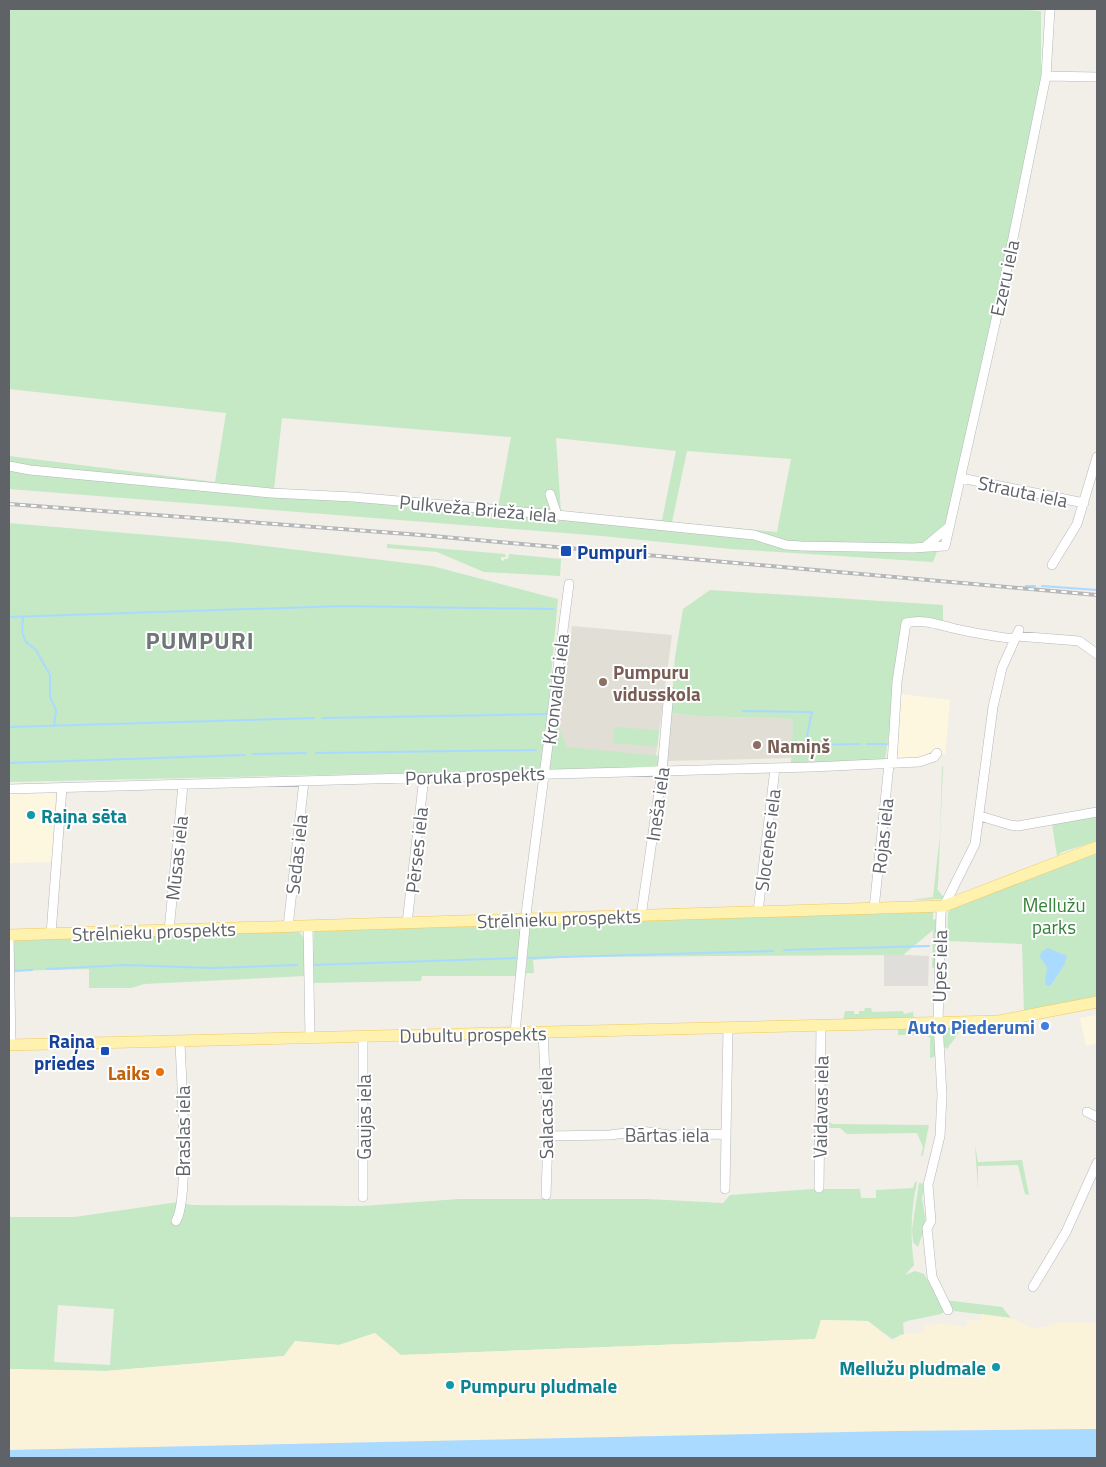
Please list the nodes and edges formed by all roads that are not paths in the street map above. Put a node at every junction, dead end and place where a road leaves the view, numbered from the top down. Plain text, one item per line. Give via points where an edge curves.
1 (1050, 9) edge
2 (1046, 76) junction
3 (1097, 77) edge
4 (1097, 457) edge
5 (9, 466) edge
6 (961, 478) junction
7 (550, 494) dead end
8 (1084, 503) junction
9 (557, 515) junction
10 (950, 526) junction
11 (926, 546) junction
12 (945, 546) joint
13 (1052, 565) dead end
14 (569, 584) dead end
15 (1016, 635) junction
16 (1097, 654) edge
17 (669, 691) dead end
18 (937, 753) dead end
19 (890, 764) junction
20 (775, 768) junction
21 (662, 771) junction
22 (544, 773) junction
23 (424, 776) junction
24 (304, 781) junction
25 (184, 785) junction
26 (62, 788) junction
27 (9, 789) edge
28 (1097, 812) edge
29 (980, 816) junction
30 (1097, 847) edge
31 (944, 906) junction
32 (874, 909) junction
33 (758, 912) junction
34 (641, 916) junction
35 (526, 920) junction
36 (408, 923) junction
37 (308, 926) junction
38 (288, 927) junction
39 (169, 931) junction
40 (51, 934) junction
41 (9, 935) edge
42 (1097, 1002) edge
43 (938, 1023) junction
44 (821, 1025) junction
45 (728, 1028) junction
46 (543, 1032) junction
47 (515, 1033) junction
48 (363, 1036) junction
49 (310, 1038) junction
50 (180, 1041) junction
51 (10, 1045) edge
52 (1087, 1112) dead end
53 (1097, 1117) edge
54 (726, 1134) junction
55 (548, 1136) junction
56 (1097, 1163) edge
57 (819, 1188) dead end
58 (725, 1189) dead end
59 (546, 1195) dead end
60 (363, 1197) dead end
61 (176, 1221) dead end
62 (1033, 1287) dead end
63 (948, 1310) dead end

1 - 2 street, Ezeru iela
2 - 3 street
2 - 6 street, Ezeru iela
4 - 8 street
5 - 9 street, Pulkveža Brieža iela via 271,493
6 - 8 street, Strauta iela
6 - 10 street, Ezeru iela
7 - 9 street
8 - 13 street via 1077,524
9 - 11 street, Pulkveža Brieža iela via 754,535 786,545
10 - 11 street
10 - 12 street, Ezeru iela
11 - 12 street, Pulkveža Brieža iela
14 - 22 street, Kronvalda iela
15 - 16 street via 1079,641
15 - 19 street, Rojas iela via 952,628 917,620 906,623
15 - 29 street, Upes iela via 1002,668 993,707
17 - 21 street, Ineša iela
18 - 19 street, Poruka prospekts via 925,762
19 - 20 street, Poruka prospekts
19 - 32 street, Rojas iela
20 - 21 street, Poruka prospekts
20 - 33 street, Slocenes iela
21 - 22 street, Poruka prospekts
21 - 34 street, Ineša iela
22 - 23 street, Poruka prospekts
22 - 35 street, Kronvalda iela
23 - 24 street, Poruka prospekts
23 - 36 street, Pērses iela
24 - 25 street, Poruka prospekts
24 - 38 street, Sedas iela
25 - 26 street, Poruka prospekts
25 - 39 street, Mūsas iela
26 - 27 street, Poruka prospekts
26 - 40 street
28 - 29 street via 1018,826
29 - 31 street, Upes iela via 973,849
30 - 31 main road, Strēlnieku prospekts
31 - 32 main road, Strēlnieku prospekts
31 - 43 street, Upes iela via 941,912
32 - 33 main road, Strēlnieku prospekts
33 - 34 main road, Strēlnieku prospekts
34 - 35 main road, Strēlnieku prospekts
35 - 36 main road, Strēlnieku prospekts
35 - 47 street, Kronvalda iela
36 - 37 main road, Strēlnieku prospekts
37 - 38 main road, Strēlnieku prospekts
37 - 49 street
38 - 39 main road, Strēlnieku prospekts
39 - 40 main road, Strēlnieku prospekts
40 - 41 main road, Strēlnieku prospekts
41 - 51 street
42 - 43 main road, Dubultu prospekts via 999,1021
43 - 44 main road, Dubultu prospekts
43 - 63 street, Upes iela via 942,1095 940,1136 928,1185 931,1221 927,1228 932,1277
44 - 45 main road, Dubultu prospekts
44 - 57 street, Vaidavas iela
45 - 46 main road, Dubultu prospekts
45 - 54 street
46 - 47 main road, Dubultu prospekts
46 - 55 street, Salacas iela
47 - 48 main road, Dubultu prospekts
48 - 49 main road, Dubultu prospekts
48 - 60 street, Gaujas iela
49 - 50 main road, Dubultu prospekts
50 - 51 main road, Dubultu prospekts
50 - 61 street, Braslas iela via 183,1166 181,1213
52 - 53 street
54 - 55 street, Bārtas iela via 669,1135 641,1130 610,1135
54 - 58 street
55 - 59 street, Salacas iela
56 - 62 street via 1066,1232

